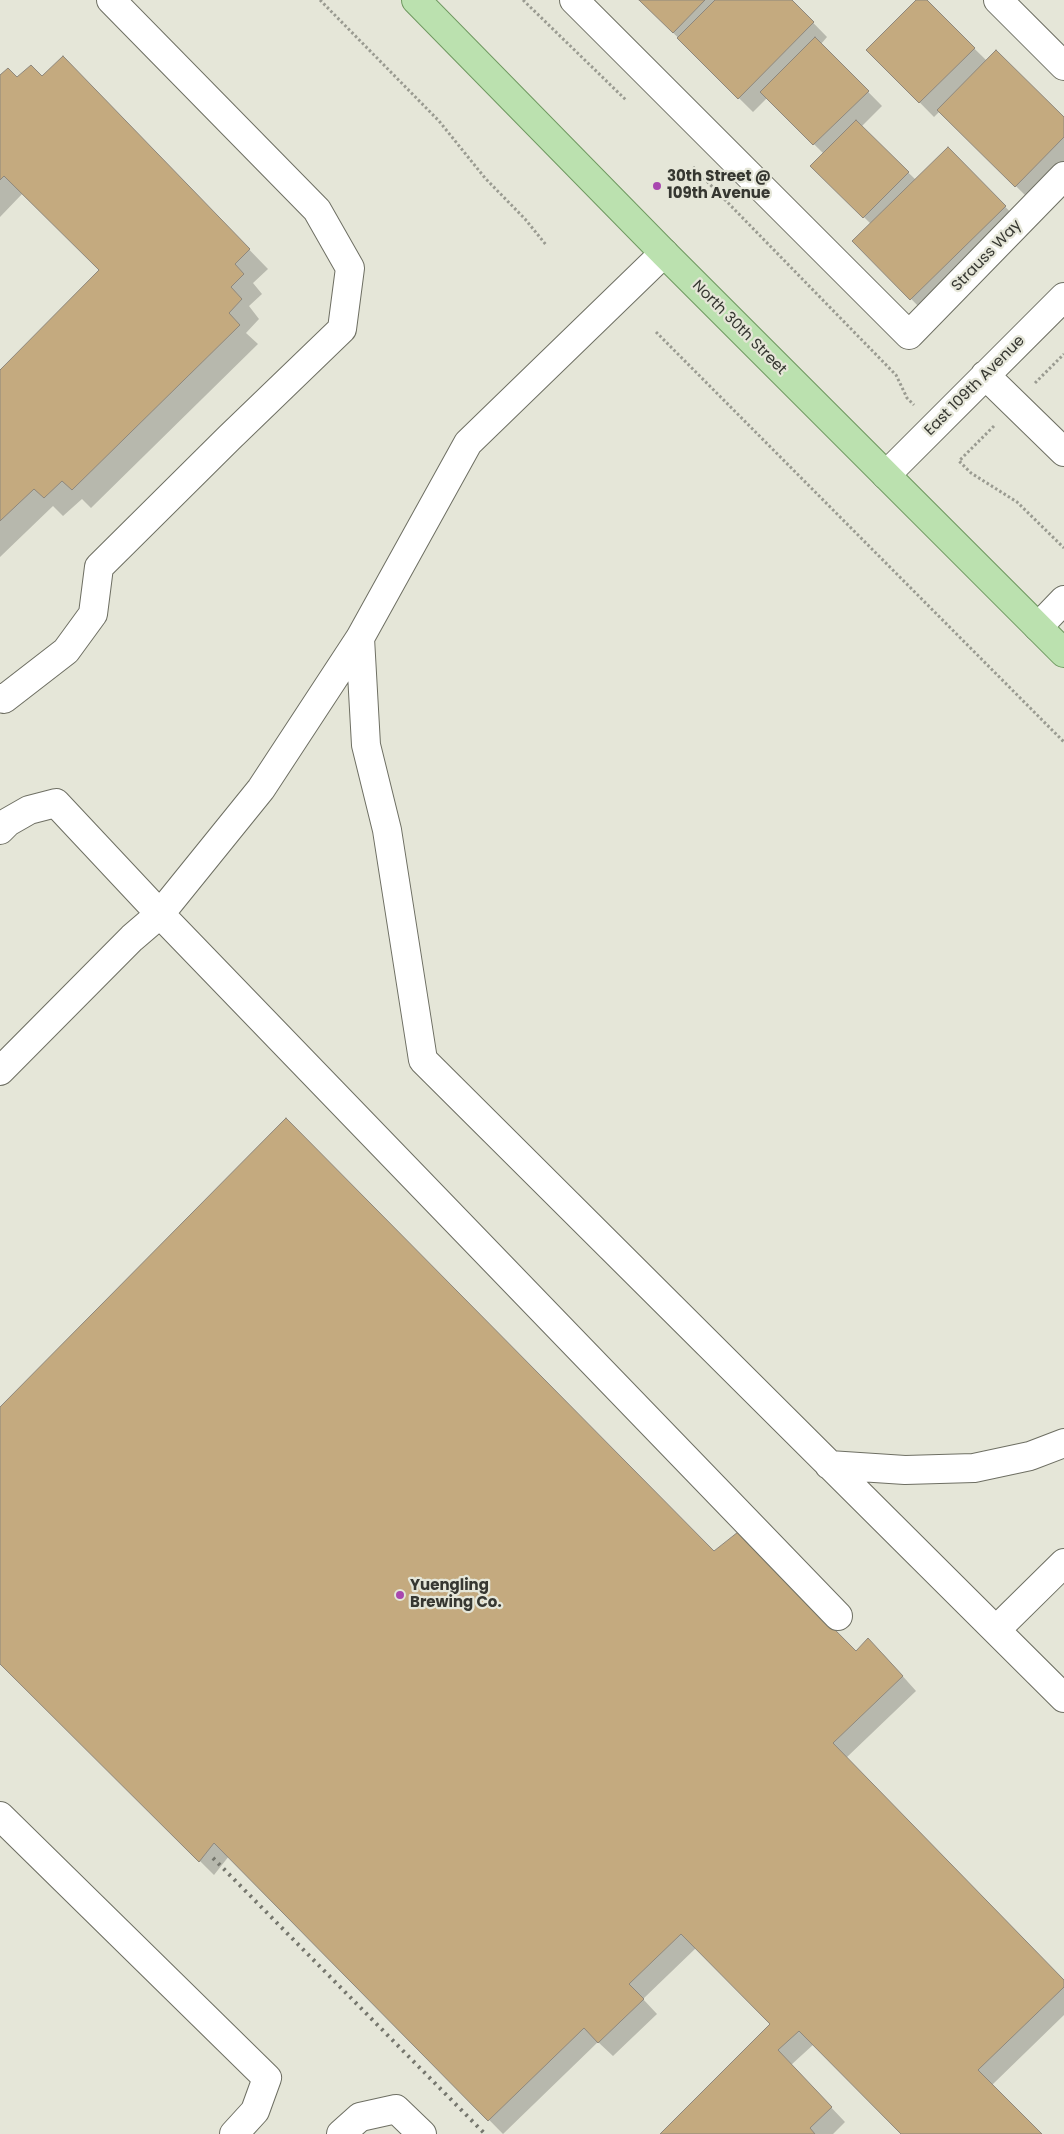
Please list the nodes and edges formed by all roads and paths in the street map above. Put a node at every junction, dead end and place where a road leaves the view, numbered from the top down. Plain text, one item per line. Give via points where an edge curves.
1 (111, 0) edge
2 (320, 0) edge
3 (416, 0) edge
4 (523, 0) edge
5 (574, 0) edge
6 (998, 0) edge
7 (1064, 66) edge
8 (627, 101) dead end
9 (1064, 176) edge
10 (548, 246) dead end
11 (664, 253) junction
12 (1064, 296) edge
13 (656, 332) dead end
14 (1064, 354) edge
15 (986, 375) junction
16 (1015, 404) junction
17 (1064, 452) edge
18 (886, 475) junction
19 (1064, 548) edge
20 (1064, 600) edge
21 (1038, 627) junction
22 (360, 638) junction
23 (1064, 653) edge
24 (0, 698) edge
25 (1064, 742) edge
26 (0, 830) edge
27 (160, 914) junction
28 (0, 1071) edge
29 (1064, 1443) edge
30 (829, 1465) junction
31 (1064, 1563) edge
32 (838, 1616) dead end
33 (996, 1630) junction
34 (1064, 1698) edge
35 (0, 1816) edge
36 (234, 2134) edge
37 (341, 2134) edge
38 (422, 2134) edge

1 - 24 street via 317,210 350,268 342,329 99,567 93,614 66,651 4,699
2 - 10 path via 439,121 485,178
3 - 11 main road, North 30th Street
4 - 8 path
5 - 9 street, Strauss Way via 909,335
6 - 7 street
11 - 18 main road, North 30th Street
11 - 22 street via 468,444
12 - 15 street, East 109th Avenue
13 - 25 path
14 - 16 path
15 - 16 street
15 - 18 street, East 109th Avenue
16 - 17 street
16 - 19 path via 959,461 971,473 1017,502
18 - 21 main road, North 30th Street
20 - 21 street
21 - 23 main road, North 30th Street
22 - 27 street via 261,789
22 - 30 street via 366,745 387,830 423,1060
26 - 27 street via 29,810 56,803
27 - 28 street
27 - 32 street
29 - 30 street via 1030,1456 974,1468 905,1470
30 - 33 street
31 - 33 street
33 - 34 street
35 - 36 street via 267,2078 255,2110
37 - 38 street via 360,2117 396,2109

